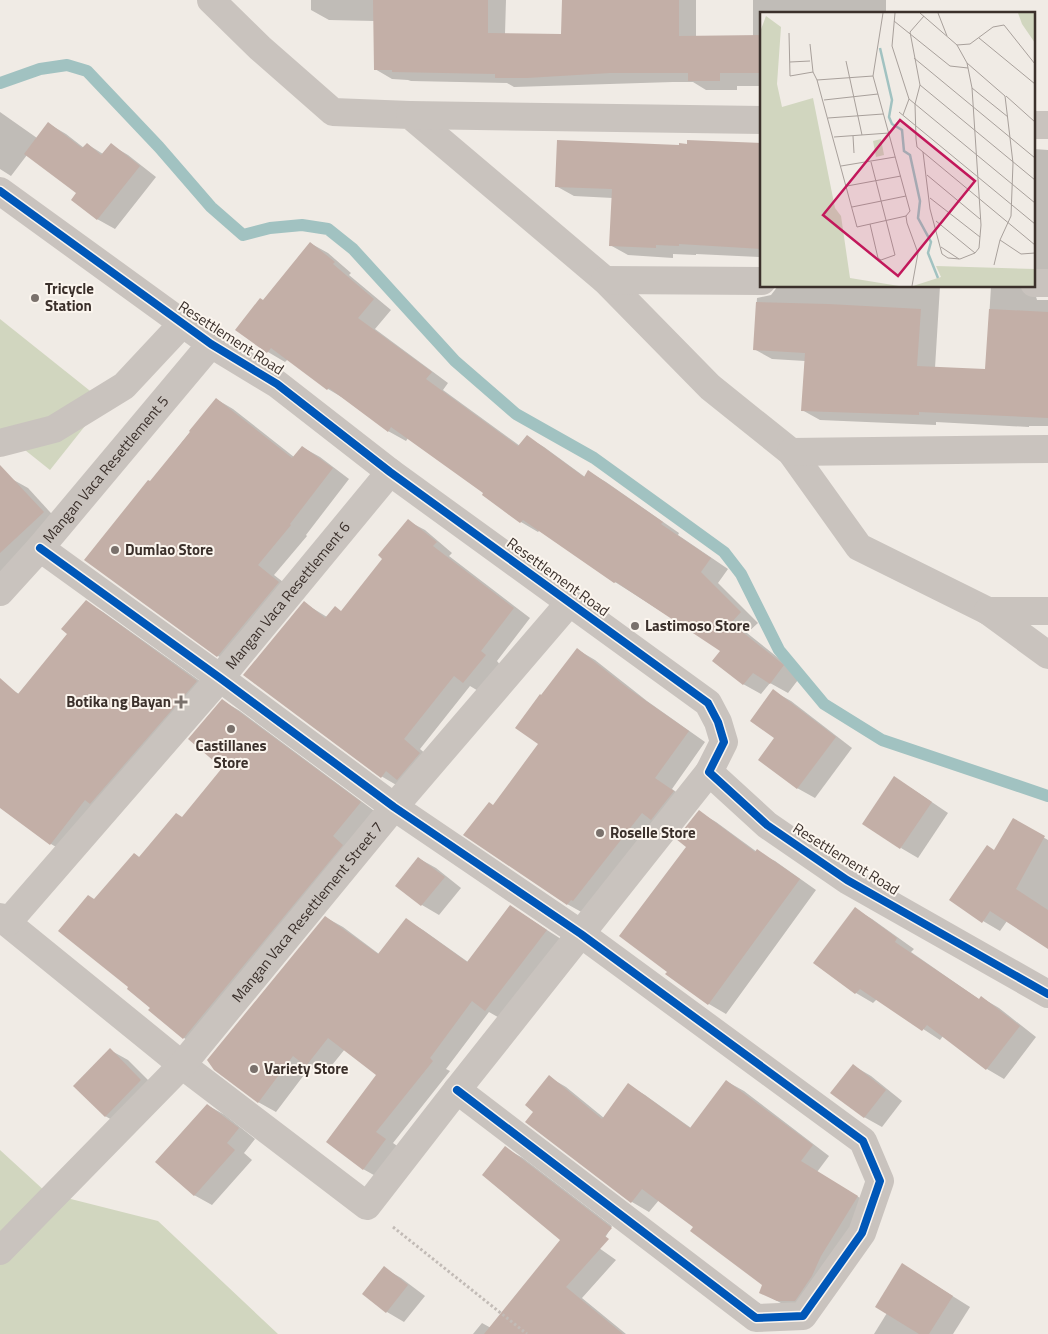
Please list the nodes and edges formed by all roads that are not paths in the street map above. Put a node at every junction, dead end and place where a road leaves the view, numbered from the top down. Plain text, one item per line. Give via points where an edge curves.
1 (212, 0) edge
2 (410, 115) junction
3 (760, 120) edge
4 (0, 191) edge
5 (605, 280) junction
6 (760, 281) edge
7 (182, 324) junction
8 (211, 344) junction
9 (0, 443) edge
10 (1048, 449) edge
11 (791, 452) junction
12 (390, 472) junction
13 (40, 548) junction
14 (0, 592) edge
15 (570, 602) junction
16 (988, 611) junction
17 (1048, 611) edge
18 (1048, 654) edge
19 (220, 678) junction
20 (709, 772) junction
21 (394, 807) junction
22 (4, 919) edge
23 (582, 934) junction
24 (1048, 994) edge
25 (182, 1065) junction
26 (457, 1090) junction
27 (0, 1251) edge

1 - 2 street via 260,48 333,112
2 - 3 street
2 - 5 street
4 - 7 street, Resettlement Road
5 - 6 street
5 - 11 street via 710,387
7 - 8 street, Resettlement Road
7 - 9 street via 124,386 54,429
8 - 12 street, Resettlement Road via 277,384
8 - 13 street, Mangan Vaca Resettlement 5
10 - 11 street
11 - 16 street via 859,547
12 - 15 street, Resettlement Road
12 - 19 street, Mangan Vaca Resettlement 6
13 - 14 street, Mangan Vaca Resettlement 5
13 - 19 street
15 - 20 street, Resettlement Road via 708,703 724,742
15 - 21 street, Mangan Vaca Resettlement Street 7
16 - 17 street
16 - 18 street
19 - 21 street
19 - 22 street, Mangan Vaca Resettlement 6
20 - 23 street
20 - 24 street, Resettlement Road via 767,825 847,880
21 - 23 street
21 - 25 street, Mangan Vaca Resettlement Street 7
22 - 25 street
23 - 26 street
23 - 26 street via 863,1141 880,1181 862,1233 803,1316 756,1318
25 - 26 street via 367,1206
25 - 27 street, Mangan Vaca Resettlement Street 7

